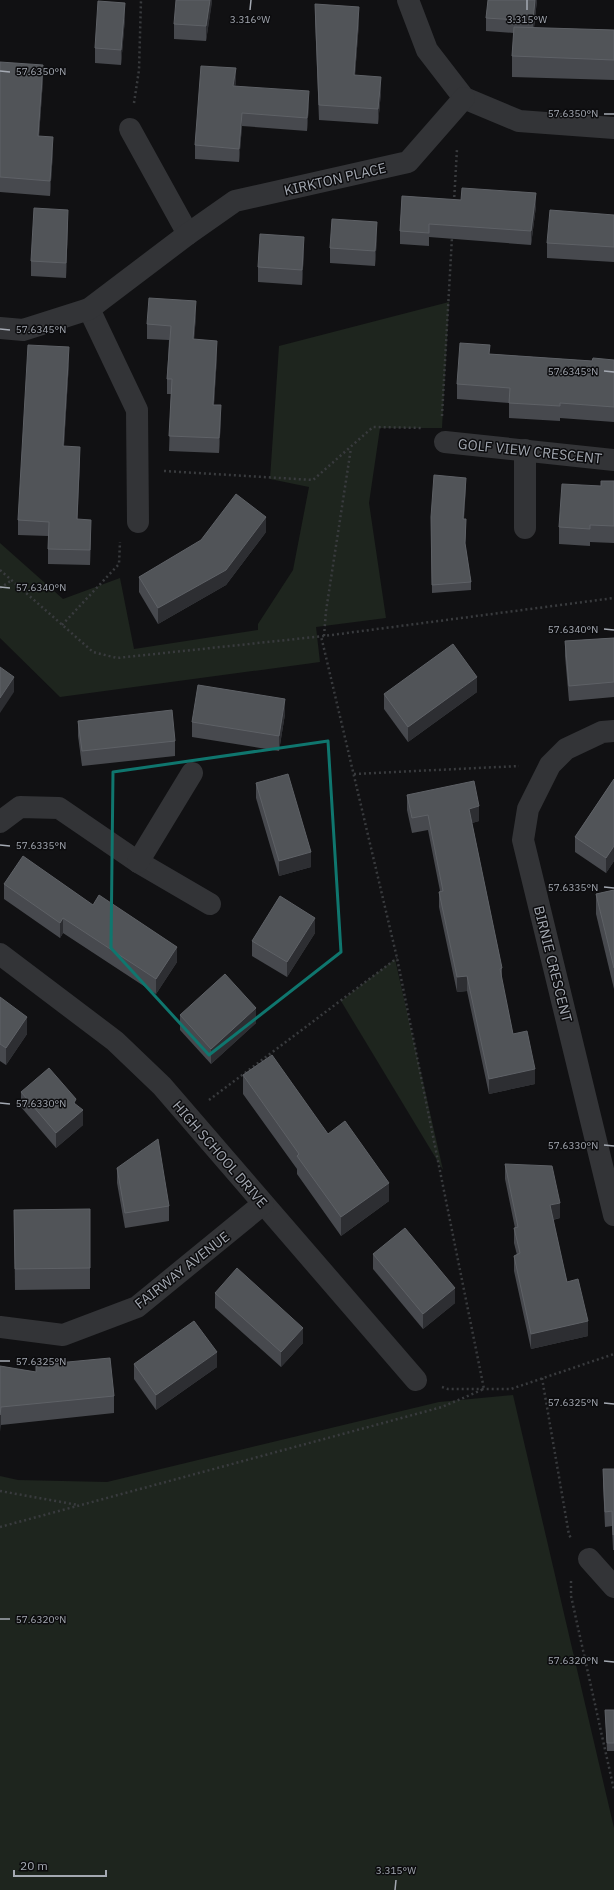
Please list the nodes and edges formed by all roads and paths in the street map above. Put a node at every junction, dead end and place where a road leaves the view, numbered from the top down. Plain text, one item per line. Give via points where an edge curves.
1 (141, 0) edge
2 (408, 0) edge
3 (464, 98) junction
4 (448, 117) junction
5 (614, 128) edge
6 (130, 129) joint
7 (454, 208) edge
8 (452, 231) edge
9 (188, 234) junction
10 (90, 309) junction
11 (0, 328) edge
12 (443, 435) junction
13 (351, 447) junction
14 (525, 450) junction
15 (614, 460) edge
16 (138, 470) junction
17 (138, 514) joint
18 (525, 528) dead end
19 (0, 570) edge
20 (12, 580) junction
21 (0, 588) edge
22 (614, 598) edge
23 (62, 625) junction
24 (322, 636) junction
25 (614, 731) edge
26 (550, 765) junction
27 (192, 773) dead end
28 (354, 774) junction
29 (0, 822) edge
30 (138, 862) junction
31 (210, 904) dead end
32 (0, 954) edge
33 (396, 958) junction
34 (188, 1115) junction
35 (263, 1204) junction
36 (614, 1215) edge
37 (0, 1327) edge
38 (614, 1354) edge
39 (542, 1378) junction
40 (416, 1380) joint
41 (484, 1389) junction
42 (0, 1491) edge
43 (80, 1505) junction
44 (0, 1527) edge
45 (569, 1535) junction
46 (569, 1543) dead end
47 (589, 1559) joint
48 (571, 1580) dead end
49 (614, 1587) edge
50 (614, 1790) edge

1 - 6 path via 139,70
2 - 3 street via 427,50
3 - 4 street, KIRKTON PLACE
3 - 5 street via 519,121
4 - 7 path via 458,137
4 - 9 street, KIRKTON PLACE via 408,162 235,201
6 - 9 street
8 - 12 path
9 - 10 street, KIRKTON PLACE
10 - 11 street, KIRKTON PLACE via 23,330
10 - 16 street via 137,410
12 - 13 path via 372,427
12 - 14 street, GOLF VIEW CRESCENT
13 - 16 path via 313,480
13 - 24 path
14 - 15 street, GOLF VIEW CRESCENT
14 - 18 street
16 - 17 street
17 - 23 path via 121,534 119,564
19 - 20 path
20 - 21 path
20 - 23 path
22 - 24 path
23 - 24 path via 93,652 116,658
24 - 28 path
25 - 26 street, BIRNIE CRESCENT via 602,732 566,749
26 - 28 path
26 - 36 street, BIRNIE CRESCENT via 528,809 523,840
27 - 30 street
28 - 33 path
29 - 30 street via 20,807 59,808
30 - 31 street
32 - 34 street, HIGH SCHOOL DRIVE via 115,1041
33 - 34 path
33 - 41 path
34 - 35 street, HIGH SCHOOL DRIVE
35 - 37 street, FAIRWAY AVENUE via 137,1307 63,1335
35 - 40 street, HIGH SCHOOL DRIVE
38 - 39 path
39 - 41 path via 511,1389
39 - 45 path
40 - 41 path via 448,1389
41 - 43 path via 442,1407
42 - 43 path
43 - 44 path
45 - 46 path
45 - 47 path
47 - 49 street
48 - 50 path via 571,1596

